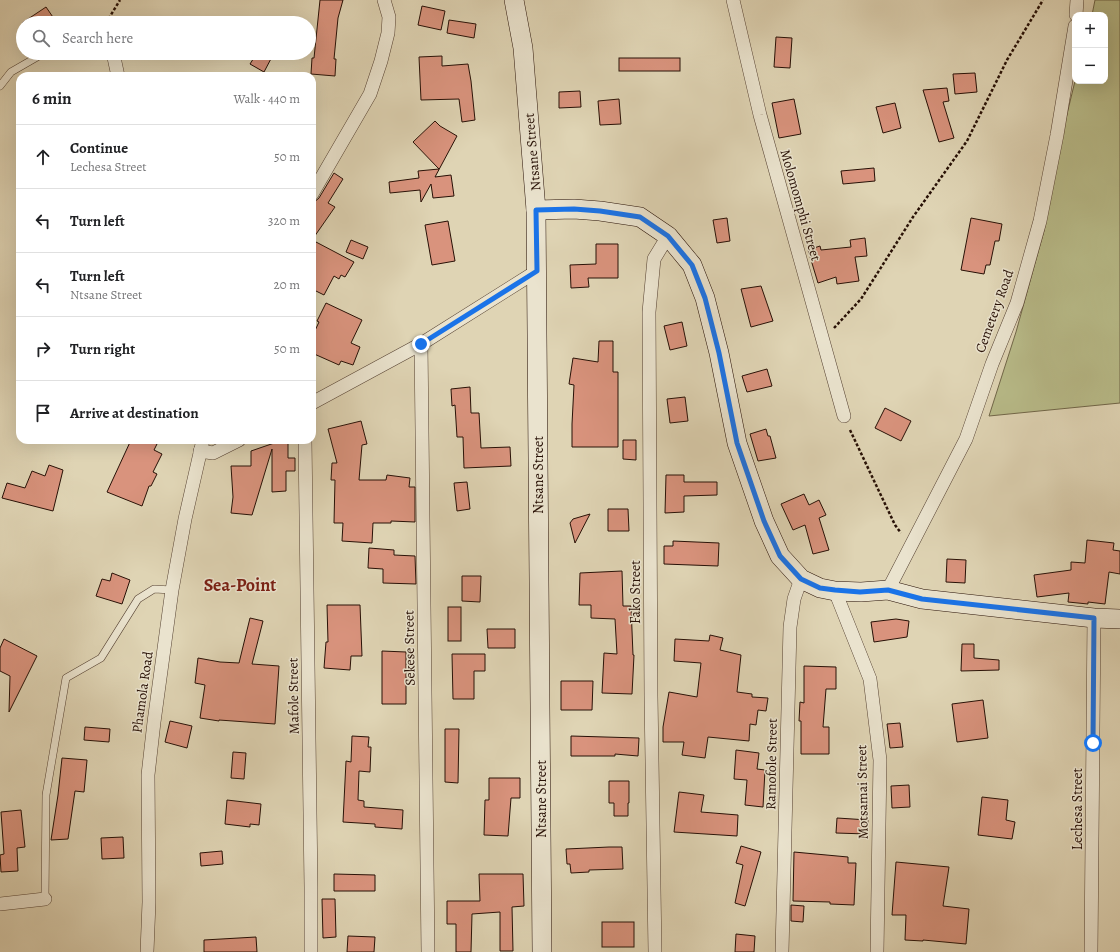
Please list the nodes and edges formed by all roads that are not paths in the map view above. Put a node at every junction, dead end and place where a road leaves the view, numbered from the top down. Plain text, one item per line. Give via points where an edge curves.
1 (384, 0) edge
2 (514, 0) edge
3 (733, 0) edge
4 (1078, 0) edge
5 (1076, 12) edge
6 (1072, 44) edge
7 (32, 60) edge
8 (115, 60) edge
9 (117, 72) edge
10 (0, 86) edge
11 (316, 187) edge
12 (536, 210) junction
13 (668, 236) junction
14 (537, 271) junction
15 (421, 344) junction
16 (316, 401) edge
17 (844, 416) road end
18 (231, 444) edge
19 (305, 444) edge
20 (201, 446) edge
21 (801, 579) junction
22 (172, 590) junction
23 (835, 590) junction
24 (888, 590) junction
25 (1094, 618) junction
26 (1120, 619) edge
27 (45, 899) joint
28 (0, 904) edge
29 (147, 952) edge
30 (311, 952) edge
31 (428, 952) edge
32 (542, 952) edge
33 (655, 952) edge
34 (782, 952) edge
35 (877, 952) edge
36 (1092, 952) edge

1 - 11 street via 389,17 388,33 370,94
2 - 12 street, Ntsane Street via 523,48
3 - 17 street, Molomomphi Street via 760,115
4 - 5 street
6 - 24 street, Cemetery Road via 1040,221 1017,303 966,439
7 - 10 lane via 11,72
8 - 9 street
12 - 13 street via 574,209 640,217
12 - 14 street, Ntsane Street
13 - 21 street via 692,265 705,298 737,443 764,521 780,556
13 - 33 street, Fako Street via 654,259 649,312
14 - 15 street
14 - 32 street, Ntsane Street
15 - 16 street
15 - 31 street, Sekese Street
18 - 20 street via 213,453
19 - 30 street, Mafole Street
20 - 22 street, Phamola Road via 184,519
21 - 23 street via 820,588
21 - 34 street, Ramofole Street via 794,599 790,627
22 - 27 lane via 154,589 138,599 101,658 66,678 46,795
22 - 29 street, Phamola Road via 148,776
23 - 24 street
23 - 35 street, Motsamai Street via 870,679 880,760
24 - 25 street via 922,599
25 - 26 street
25 - 36 street, Lechesa Street
27 - 28 street

